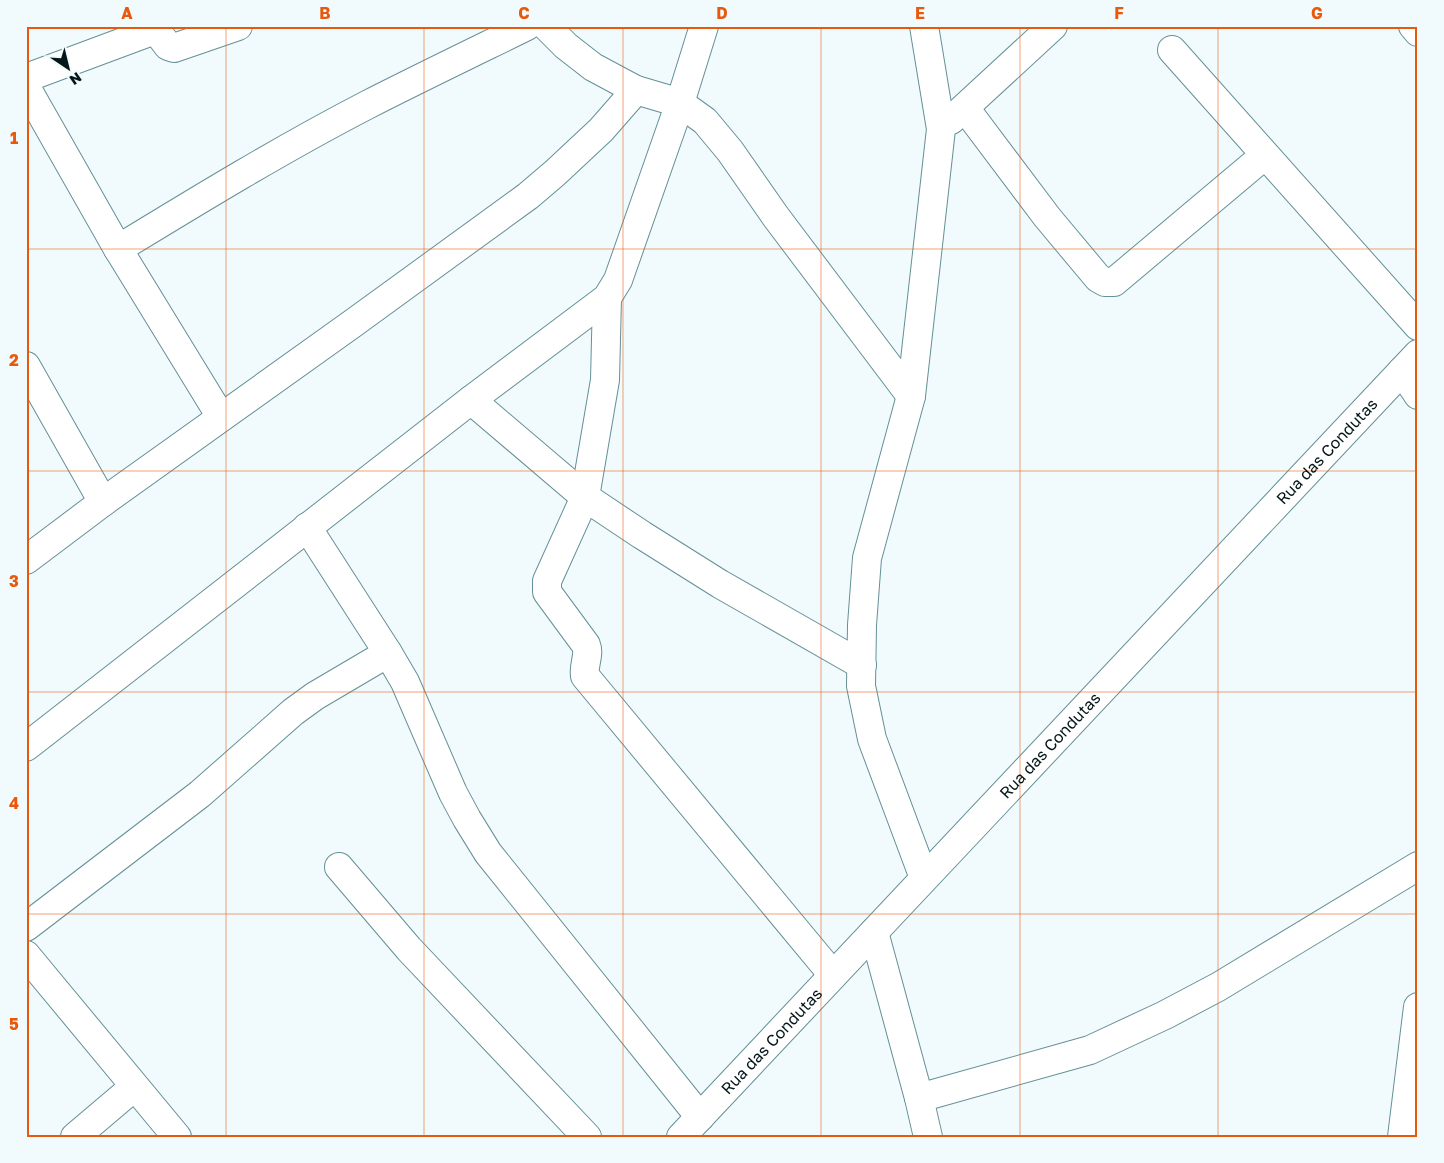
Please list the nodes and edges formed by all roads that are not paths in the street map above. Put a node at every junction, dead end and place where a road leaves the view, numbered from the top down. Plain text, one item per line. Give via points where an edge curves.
1 (238, 26) edge
2 (527, 26) edge
3 (546, 26) edge
4 (704, 26) edge
5 (924, 26) edge
6 (1052, 26) edge
7 (1413, 26) edge
8 (154, 28) edge
9 (1418, 32) edge
10 (1172, 50) dead end
11 (26, 78) edge
12 (26, 87) edge
13 (636, 90) junction
14 (680, 103) junction
15 (965, 108) junction
16 (941, 129) junction
17 (1266, 154) junction
18 (118, 249) junction
19 (607, 298) junction
20 (1418, 326) edge
21 (1410, 363) edge
22 (26, 366) edge
23 (1418, 395) edge
24 (911, 396) junction
25 (471, 400) junction
26 (221, 417) junction
27 (585, 496) junction
28 (103, 502) junction
29 (307, 527) junction
30 (26, 560) edge
31 (388, 653) junction
32 (862, 665) junction
33 (26, 747) edge
34 (1418, 866) edge
35 (339, 867) dead end
36 (924, 878) junction
37 (26, 927) edge
38 (874, 932) junction
39 (26, 955) edge
40 (833, 975) junction
41 (1418, 1007) edge
42 (134, 1086) junction
43 (919, 1098) junction
44 (691, 1127) edge
45 (75, 1137) edge
46 (177, 1137) edge
47 (587, 1137) edge
48 (928, 1137) edge
49 (1402, 1137) edge

1 - 8 street via 174,48 168,46
2 - 18 street via 341,119
3 - 13 street via 593,67
4 - 14 street
5 - 16 street
6 - 15 street
7 - 9 street
8 - 11 street
10 - 17 street
12 - 18 street
13 - 14 street
13 - 26 street via 601,130 528,196
14 - 19 street via 618,280
14 - 24 street via 704,121 730,152
15 - 16 street
15 - 17 street via 1047,218 1098,278 1105,282 1114,282
16 - 24 street
17 - 20 street
18 - 26 street
19 - 25 street
19 - 27 street via 604,380
21 - 23 street
21 - 36 street, Rua das Condutas
22 - 28 street
24 - 32 street via 867,558
25 - 27 street
25 - 29 street
26 - 28 street
27 - 32 street via 720,584
27 - 40 street via 546,586 547,592 586,645 586,676
28 - 30 street
29 - 31 street
29 - 33 street
31 - 37 street via 293,712 200,794
31 - 44 street via 405,682 466,819
32 - 36 street via 861,686 872,739
34 - 43 street via 1218,987 1090,1050
35 - 47 street via 408,948
36 - 38 street, Rua das Condutas
38 - 40 street, Rua das Condutas
38 - 43 street
39 - 42 street
40 - 44 street, Rua das Condutas
41 - 49 street
42 - 45 street
42 - 46 street
43 - 48 street

